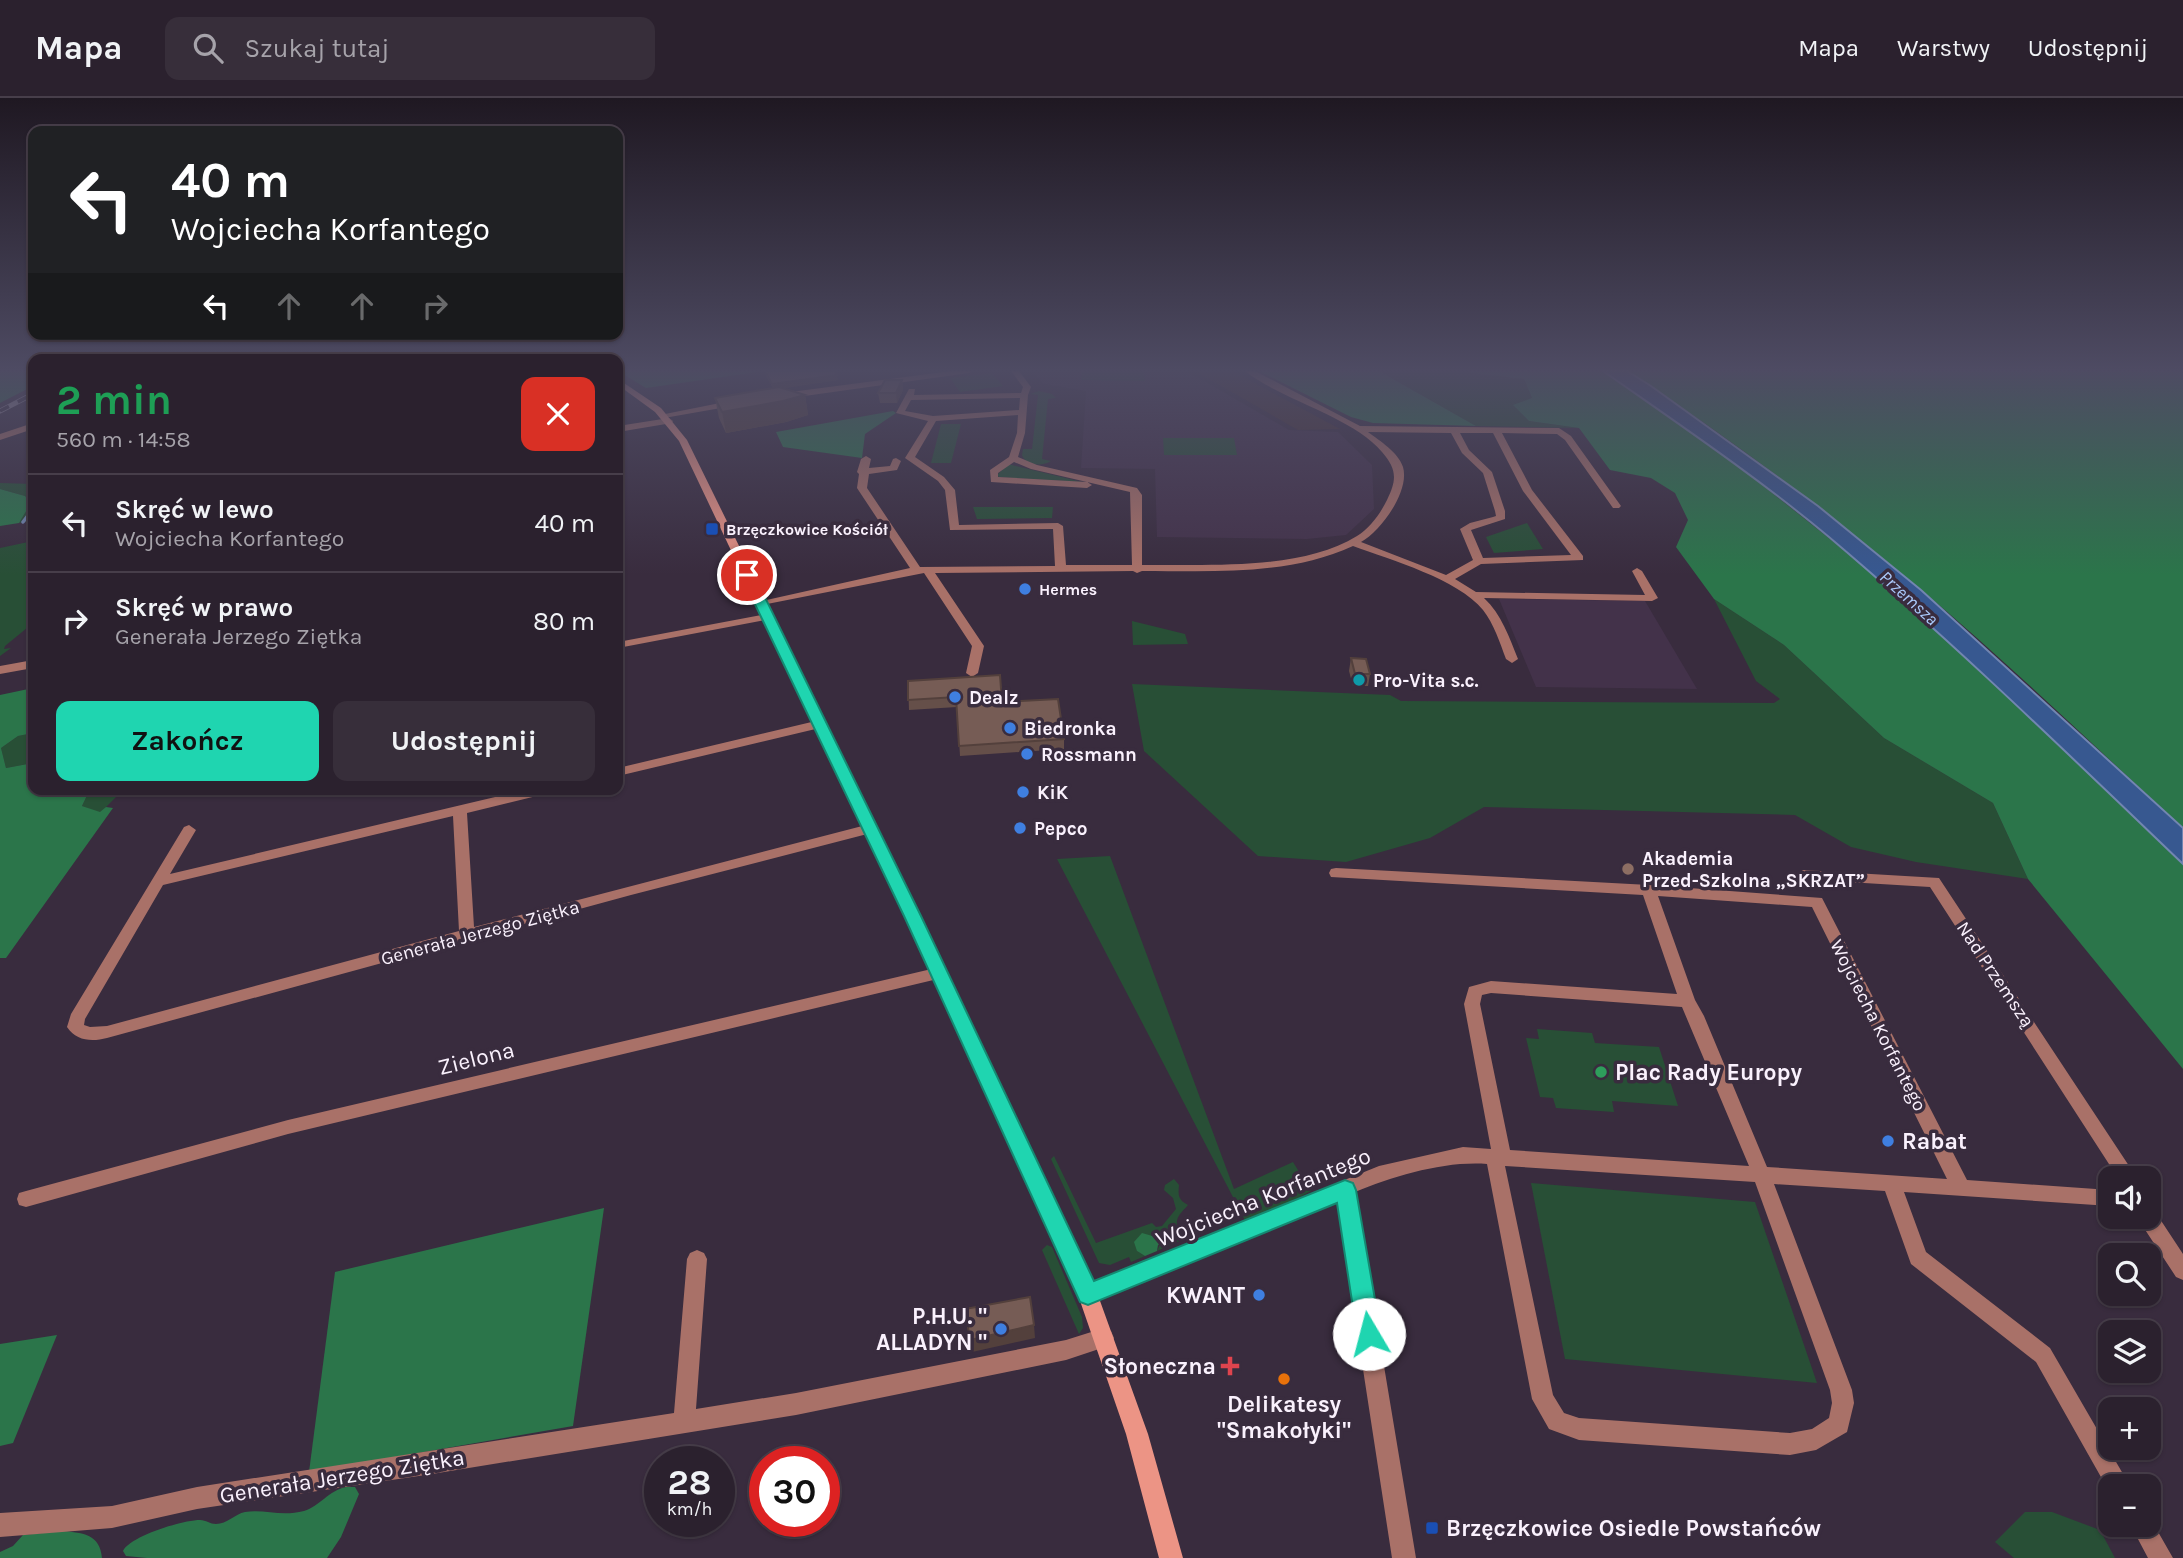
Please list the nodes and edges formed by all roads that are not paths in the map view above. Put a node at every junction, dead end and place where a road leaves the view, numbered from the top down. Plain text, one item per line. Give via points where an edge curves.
1 (682, 439) edge
2 (921, 439) edge
3 (1019, 439) edge
4 (1372, 439) edge
5 (1459, 439) edge
6 (1500, 439) edge
7 (1570, 439) edge
8 (1013, 458) junction
9 (866, 459) dead end
10 (896, 461) dead end
11 (862, 472) junction
12 (1097, 481) junction
13 (1616, 506) dead end
14 (1354, 543) junction
15 (1479, 561) junction
16 (1061, 569) junction
17 (922, 570) junction
18 (1138, 570) junction
19 (1637, 571) dead end
20 (1445, 580) junction
21 (1474, 595) junction
22 (764, 610) junction
23 (623, 644) edge
24 (1512, 659) dead end
25 (28, 665) edge
26 (0, 670) edge
27 (972, 673) dead end
28 (820, 724) junction
29 (623, 771) edge
30 (509, 795) edge
31 (460, 810) junction
32 (870, 829) junction
33 (189, 830) dead end
34 (1336, 873) dead end
35 (1803, 875) joint
36 (168, 879) junction
37 (1649, 890) junction
38 (1817, 902) junction
39 (467, 936) junction
40 (940, 973) junction
41 (1687, 1001) junction
42 (1498, 1156) junction
43 (2120, 1166) edge
44 (1761, 1174) junction
45 (1891, 1183) junction
46 (1960, 1186) junction
47 (1345, 1190) junction
48 (2098, 1197) edge
49 (26, 1199) dead end
50 (2156, 1229) edge
51 (697, 1259) dead end
52 (2183, 1271) edge
53 (1088, 1294) junction
54 (1104, 1338) junction
55 (684, 1422) junction
56 (2112, 1474) edge
57 (0, 1525) edge
58 (2149, 1537) edge
59 (1171, 1558) edge
60 (1404, 1558) edge
61 (2161, 1558) edge

1 - 22 main road
2 - 16 street via 910,458 950,490 954,528 1058,526
3 - 8 street
4 - 14 street via 1398,466 1400,483 1378,523
5 - 15 street via 1492,480 1501,517 1465,528
6 - 15 street via 1528,491 1579,558
7 - 13 street
8 - 12 street
8 - 12 street via 993,472 994,480 1086,485
9 - 11 street
10 - 11 street via 894,468
11 - 17 street via 862,488
12 - 18 street via 1134,490 1137,495
14 - 18 street via 1282,564
14 - 20 street
15 - 20 street
16 - 17 street
16 - 18 street
17 - 22 street
17 - 27 street via 978,646
19 - 21 street via 1652,598
20 - 21 street
21 - 24 street via 1494,618
22 - 23 street
22 - 28 main road
25 - 26 street
28 - 29 street
28 - 32 main road
30 - 31 street
31 - 36 street
31 - 39 street
32 - 39 street, Generała Jerzego Ziętka
32 - 40 main road
33 - 36 street
34 - 37 street
35 - 38 street, Wojciecha Korfantego
35 - 43 street, Nad Przemszą via 1934,882
36 - 39 street, Generała Jerzego Ziętka via 76,1021 76,1029 89,1035
37 - 38 street
37 - 41 street
38 - 46 street, Wojciecha Korfantego
40 - 49 street, Zielona via 288,1127
40 - 53 main road
41 - 42 street via 1491,987 1475,991 1472,1004
41 - 44 street
42 - 44 street, Wojciecha Korfantego
42 - 44 street via 1543,1399 1557,1422 1579,1429 1790,1444 1816,1439 1839,1424 1843,1403
42 - 47 street, Wojciecha Korfantego via 1454,1157 1378,1174
44 - 45 street, Wojciecha Korfantego
45 - 46 street, Wojciecha Korfantego
45 - 56 street via 1918,1258 2043,1355
46 - 48 street, Wojciecha Korfantego
47 - 53 street, Wojciecha Korfantego
47 - 60 street
50 - 52 street
51 - 55 street
53 - 54 main road
54 - 55 street, Generała Jerzego Ziętka via 1066,1350 796,1404
54 - 59 main road via 1137,1434
55 - 57 street, Generała Jerzego Ziętka via 197,1498 112,1517
58 - 61 street

